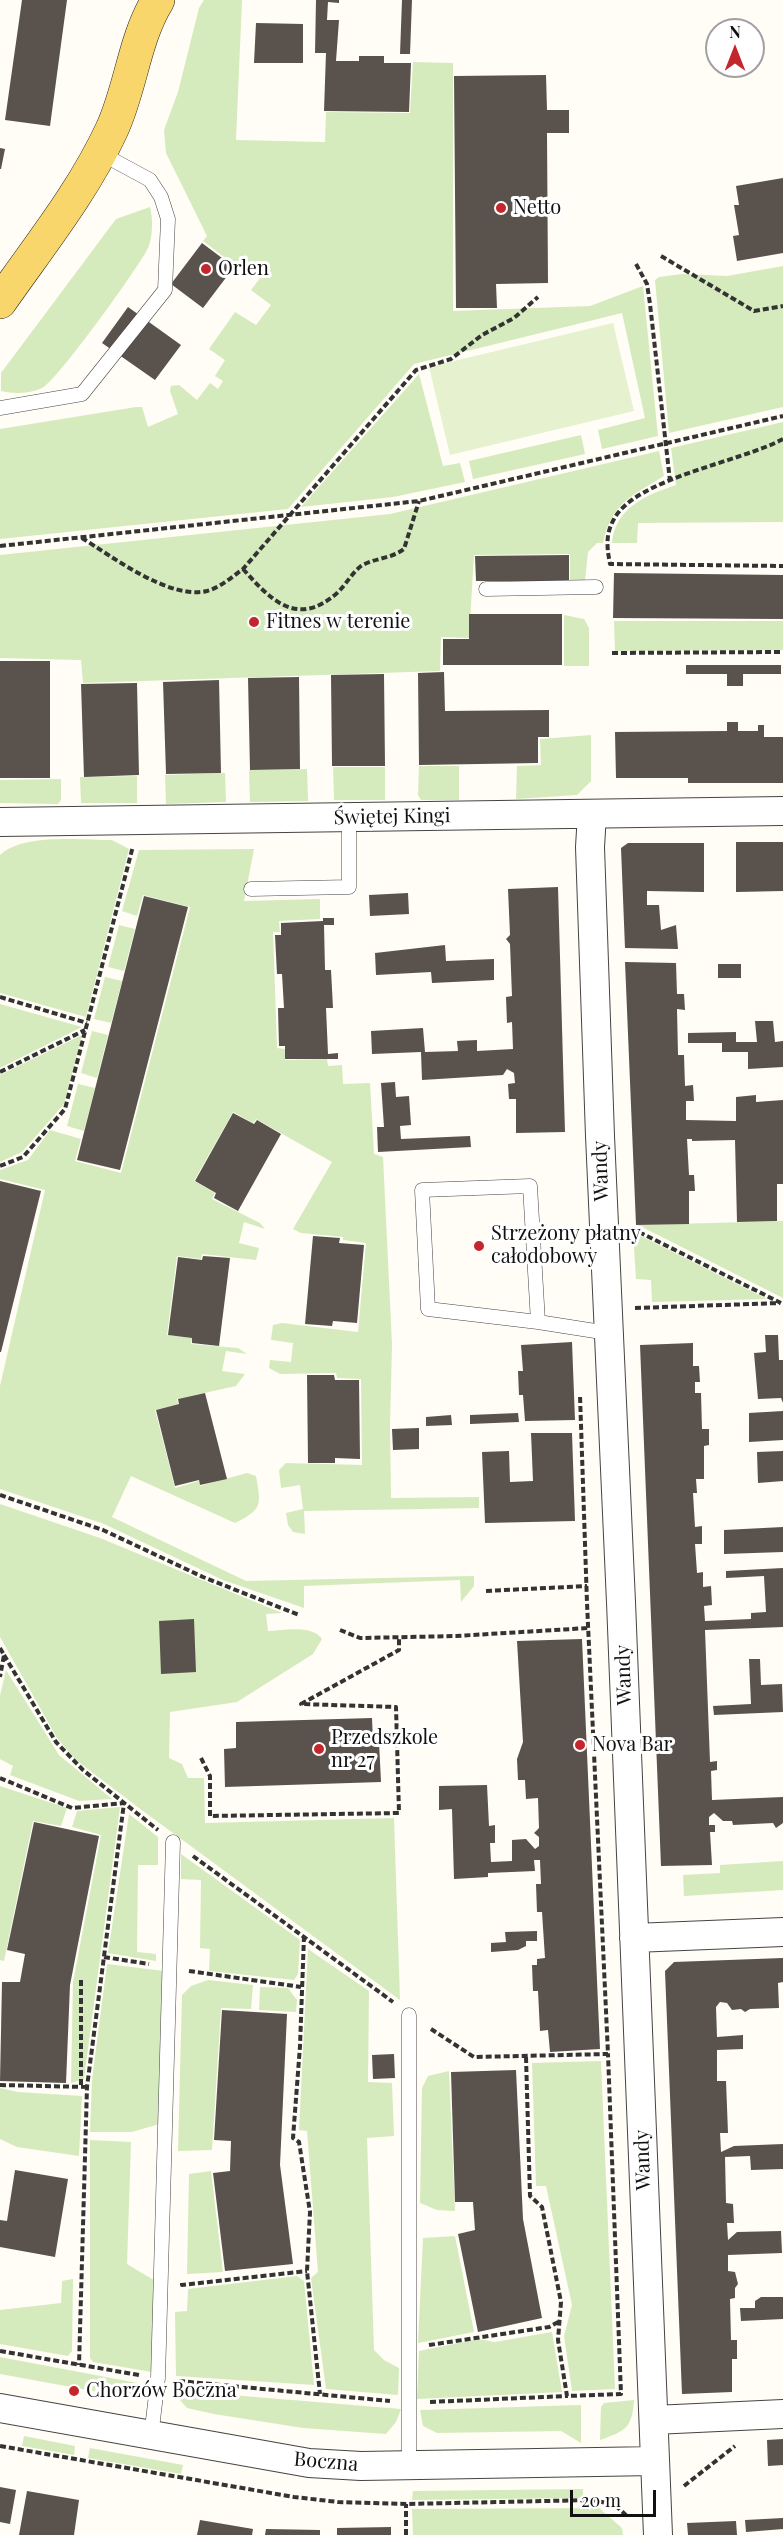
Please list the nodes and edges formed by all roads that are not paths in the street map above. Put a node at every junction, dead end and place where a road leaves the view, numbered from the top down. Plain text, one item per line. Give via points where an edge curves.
1 (148, 6) edge
2 (99, 153) junction
3 (0, 302) edge
4 (0, 408) edge
5 (596, 587) dead end
6 (486, 589) dead end
7 (783, 811) edge
8 (592, 814) junction
9 (349, 818) junction
10 (0, 822) edge
11 (251, 889) dead end
12 (538, 1322) junction
13 (608, 1333) junction
14 (173, 1842) road end
15 (783, 1932) edge
16 (634, 1938) junction
17 (410, 2015) road end
18 (0, 2409) edge
19 (783, 2414) edge
20 (654, 2420) junction
21 (151, 2437) junction
22 (655, 2461) junction
23 (409, 2466) junction
24 (658, 2535) edge

1 - 2 main road via 125,96
2 - 3 main road via 53,229
2 - 4 lane via 150,180 161,197 168,219 165,290 82,394
5 - 6 lane
7 - 8 street, Świętej Kingi
8 - 9 street, Świętej Kingi
8 - 13 street, Wandy via 590,848
9 - 10 street, Świętej Kingi
9 - 11 lane via 348,887
12 - 12 lane via 530,1186 422,1190 428,1309
12 - 13 lane
13 - 16 street, Wandy
14 - 21 lane via 158,2378
15 - 16 street
16 - 20 street, Wandy
17 - 23 lane
18 - 21 street, Boczna
19 - 20 street
20 - 22 street, Wandy
21 - 23 street, Boczna via 309,2463
22 - 23 street, Boczna
22 - 24 street, Wandy

